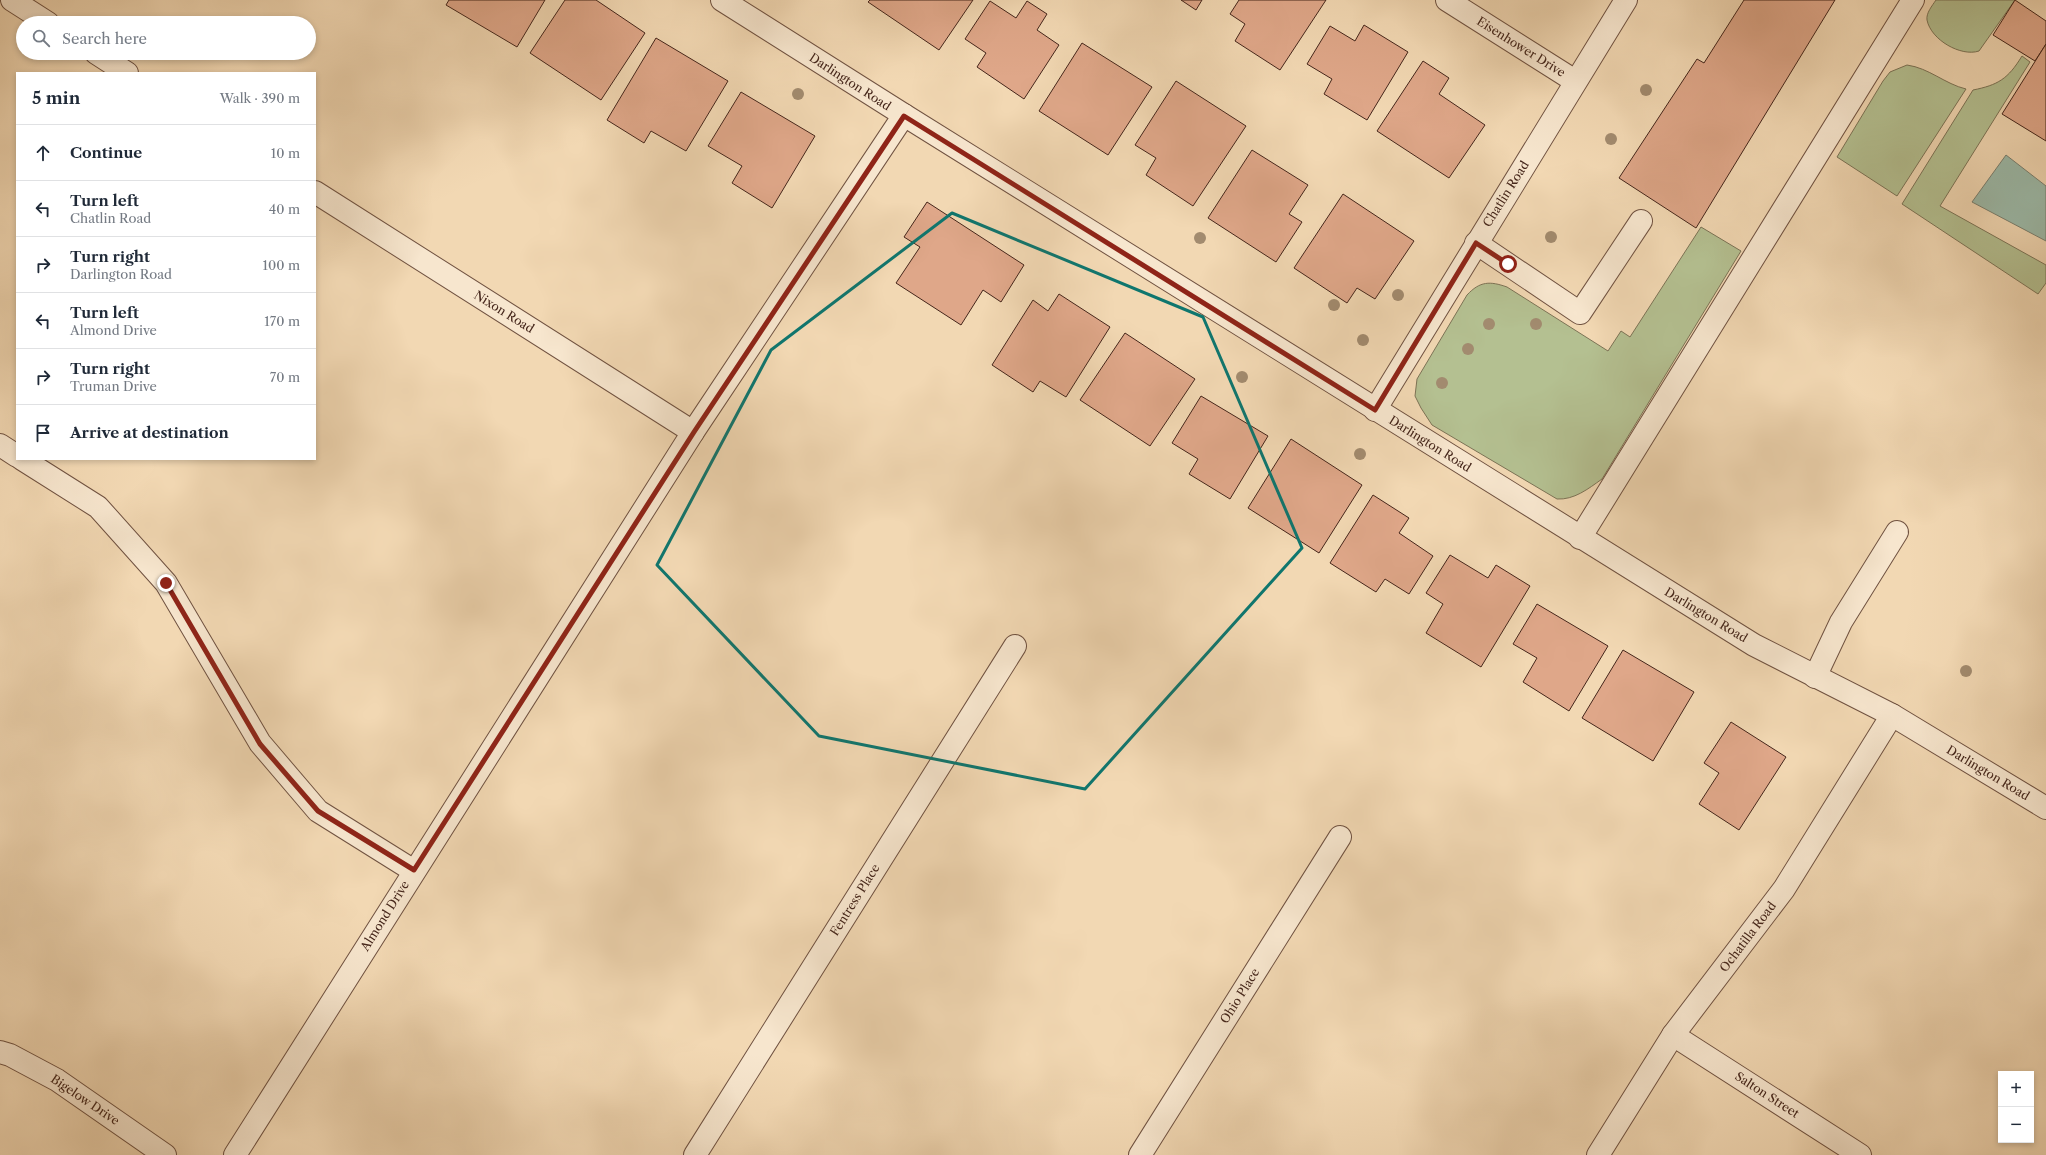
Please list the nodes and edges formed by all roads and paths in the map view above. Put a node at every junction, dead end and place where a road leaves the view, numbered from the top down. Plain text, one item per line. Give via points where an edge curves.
1 (12, 0) edge
2 (722, 0) edge
3 (1447, 0) edge
4 (1626, 0) edge
5 (1913, 0) edge
6 (37, 16) edge
7 (107, 60) edge
8 (125, 72) edge
9 (1575, 81) junction
10 (904, 116) junction
11 (316, 193) edge
12 (1641, 221) dead end
13 (1476, 243) junction
14 (1375, 410) junction
15 (694, 432) junction
16 (0, 445) edge
17 (16, 455) edge
18 (24, 460) edge
19 (1897, 532) dead end
20 (1580, 538) junction
21 (1015, 646) dead end
22 (1815, 677) junction
23 (1892, 715) junction
24 (2046, 808) edge
25 (1340, 837) dead end
26 (414, 870) junction
27 (1673, 1035) junction
28 (0, 1052) edge
29 (165, 1155) edge
30 (235, 1155) edge
31 (695, 1155) edge
32 (1140, 1155) edge
33 (1598, 1155) edge
34 (1860, 1155) edge

1 - 6 street
2 - 10 street, Darlington Road
3 - 9 street, Eisenhower Drive
4 - 9 street, Chatlin Road
5 - 20 street
7 - 8 street
9 - 13 street, Chatlin Road
10 - 14 street, Darlington Road
10 - 15 street, Almond Drive
11 - 15 street, Nixon Road
12 - 13 street via 1580,313
13 - 14 street, Chatlin Road
14 - 20 street, Darlington Road
15 - 26 street, Almond Drive
16 - 17 street
18 - 26 street via 98,507 166,583 260,744 318,811
19 - 22 street via 1841,622
20 - 22 street, Darlington Road via 1754,645
21 - 31 street, Fentress Place
22 - 23 street, Darlington Road
23 - 24 street, Darlington Road
23 - 27 street, Ochatilla Road via 1784,889
25 - 32 street, Ohio Place
26 - 30 street, Almond Drive
27 - 33 street, Ochatilla Road
27 - 34 street, Salton Street
28 - 29 street, Bigelow Drive via 57,1080

